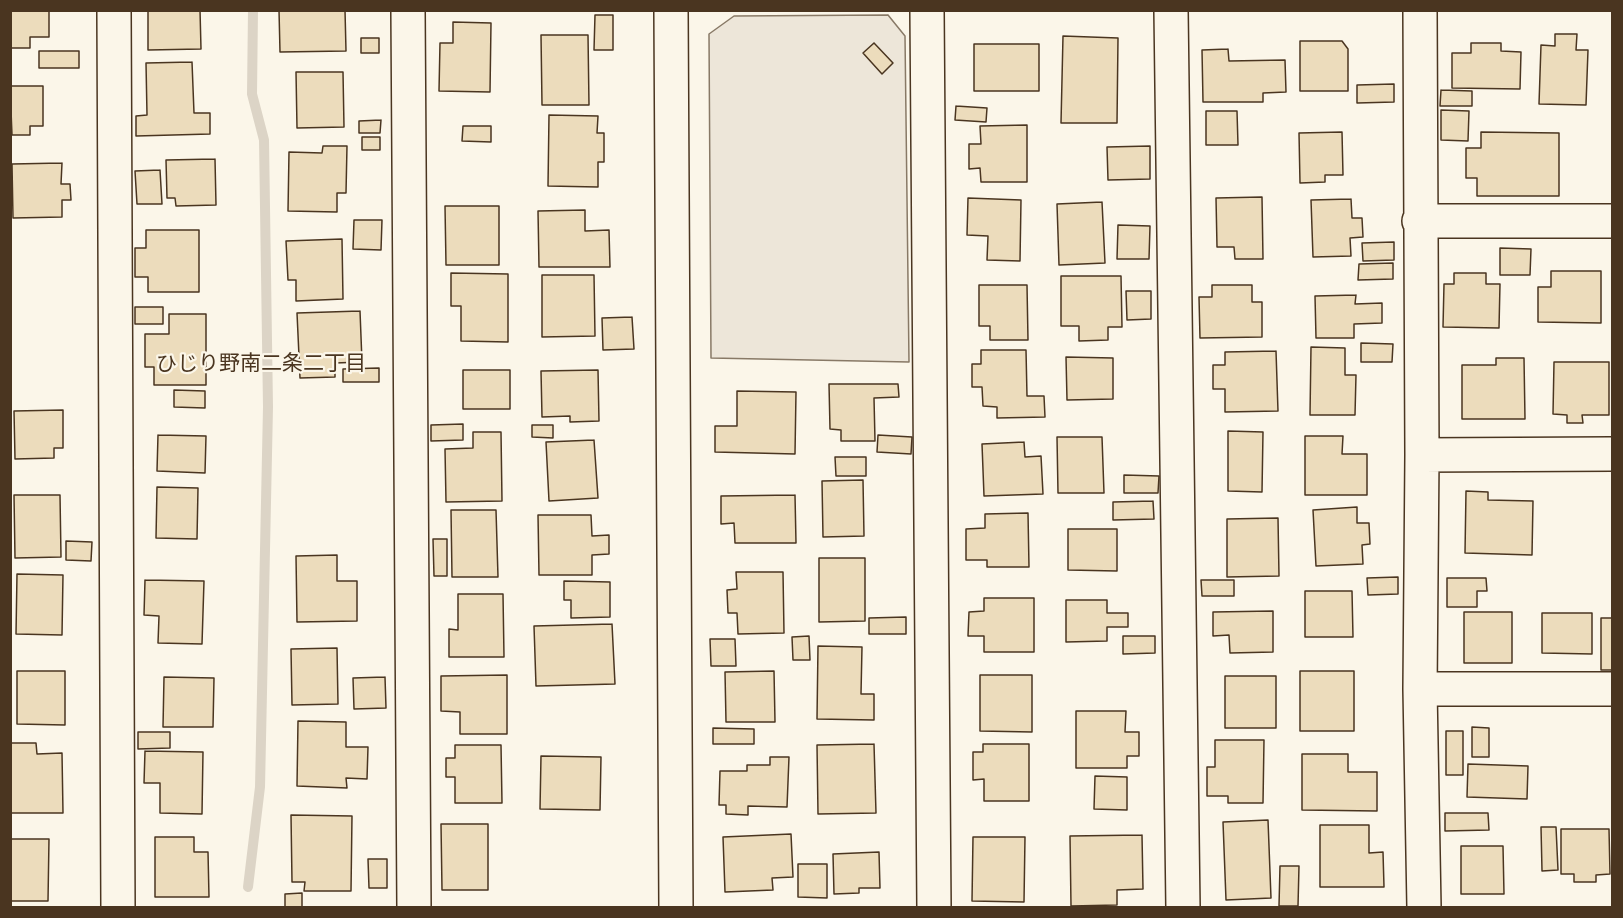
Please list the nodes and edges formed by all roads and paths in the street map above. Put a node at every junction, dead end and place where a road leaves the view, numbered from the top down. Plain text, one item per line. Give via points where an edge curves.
1 (114, 10) edge
2 (408, 10) edge
3 (671, 10) edge
4 (927, 10) edge
5 (1171, 10) edge
6 (1420, 10) edge
7 (1419, 221) junction
8 (1612, 221) edge
9 (1612, 454) edge
10 (1422, 455) junction
11 (1420, 689) junction
12 (1612, 689) edge
13 (118, 908) edge
14 (414, 908) edge
15 (676, 908) edge
16 (934, 908) edge
17 (1183, 908) edge
18 (1424, 908) edge

1 - 13 street
2 - 14 street
3 - 15 street
4 - 16 street
5 - 17 street
6 - 7 street
7 - 8 street
7 - 10 street
9 - 10 street
10 - 11 street
11 - 12 street
11 - 18 street

